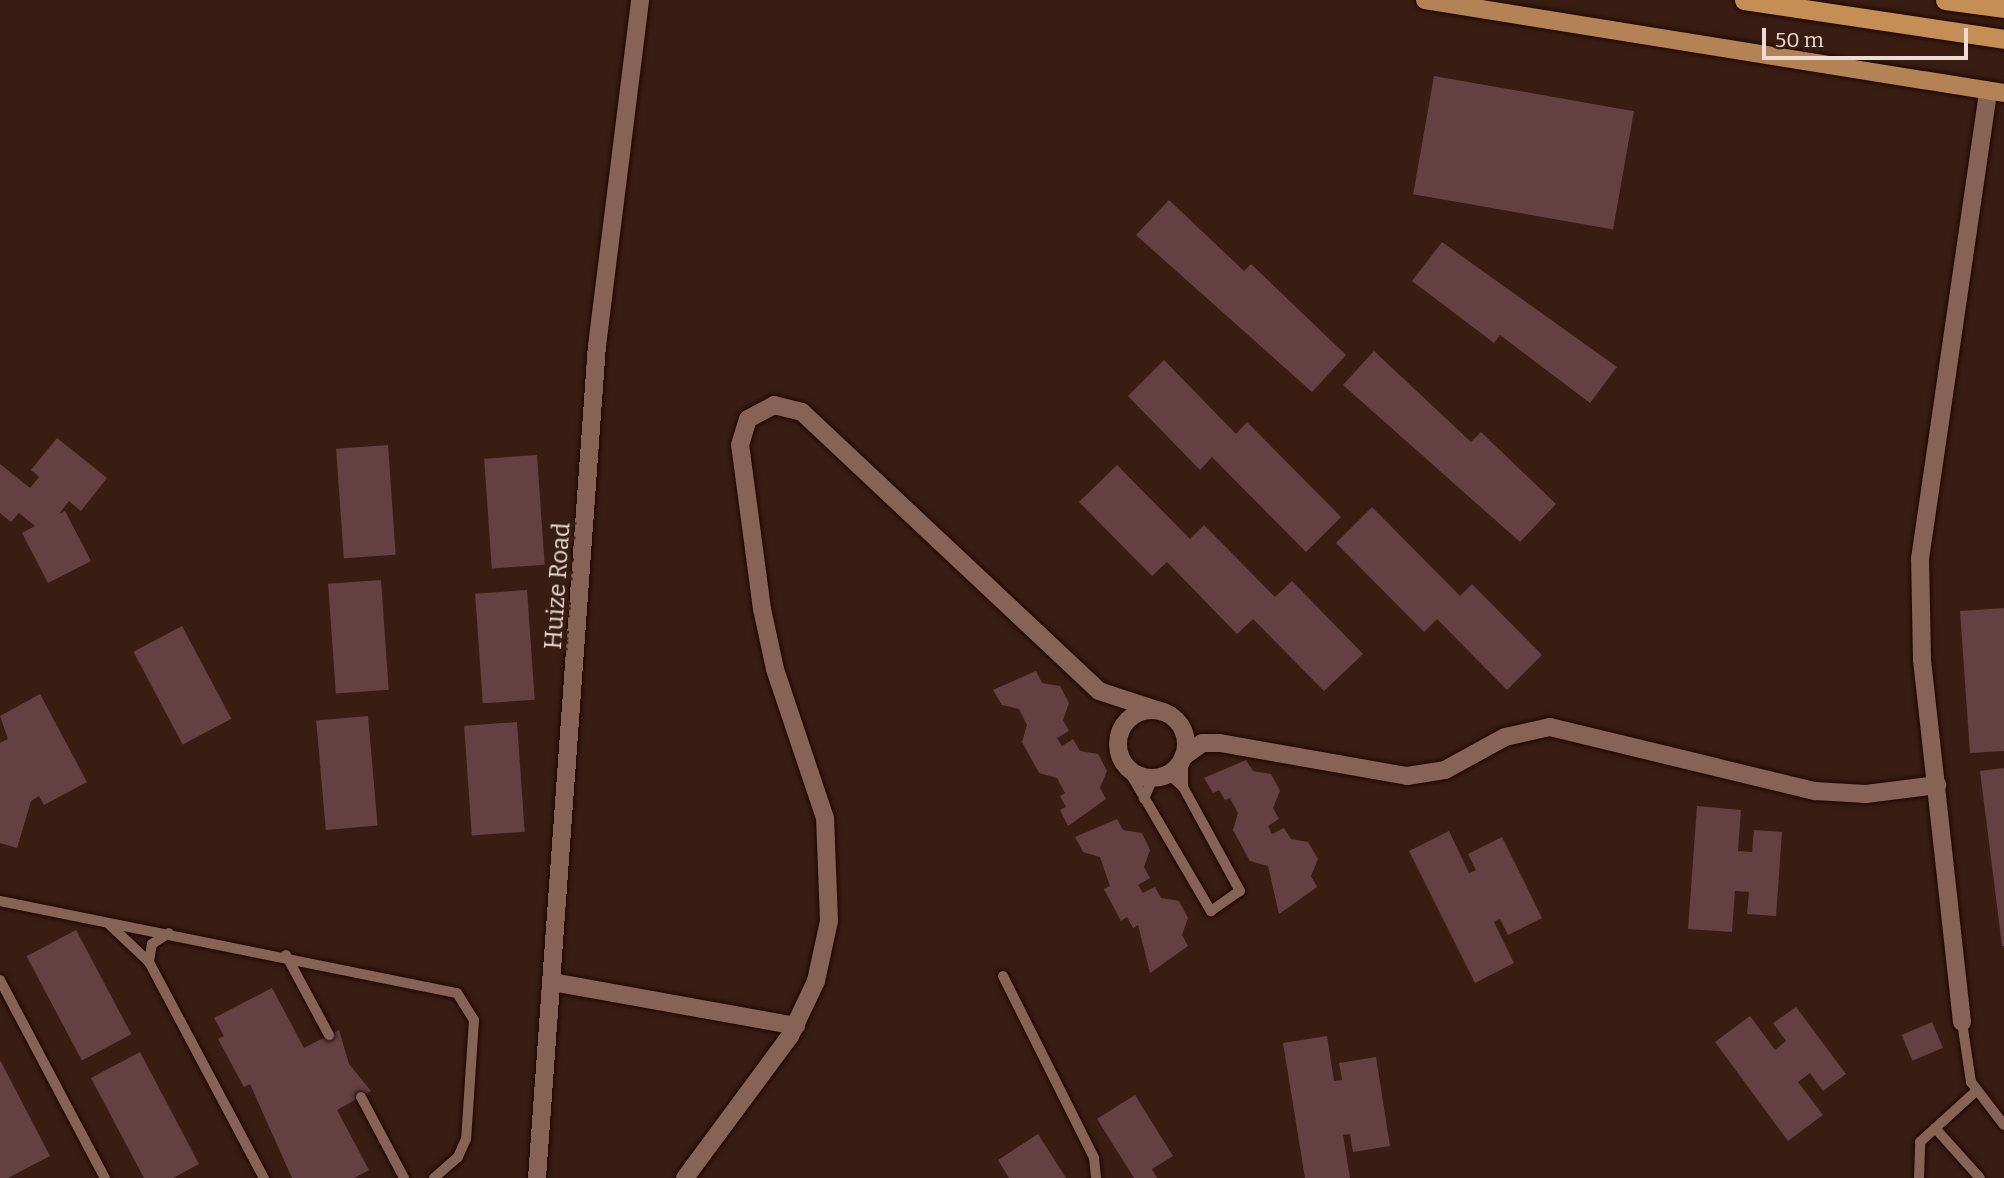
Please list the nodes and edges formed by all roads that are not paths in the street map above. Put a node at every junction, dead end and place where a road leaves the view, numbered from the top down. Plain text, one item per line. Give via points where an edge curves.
1 (640, 0) edge
2 (1425, 0) edge
3 (1744, 0) edge
4 (1945, 0) edge
5 (2004, 8) edge
6 (2004, 39) edge
7 (1996, 92) edge
8 (1099, 691) junction
9 (1165, 714) junction
10 (1220, 743) junction
11 (1121, 754) junction
12 (1183, 757) junction
13 (1159, 777) junction
14 (1937, 785) junction
15 (1183, 787) junction
16 (1145, 802) junction
17 (0, 901) edge
18 (97, 919) junction
19 (169, 933) junction
20 (286, 955) junction
21 (149, 962) junction
22 (1003, 976) dead end
23 (0, 980) edge
24 (552, 982) junction
25 (1962, 1022) joint
26 (796, 1026) junction
27 (329, 1035) dead end
28 (1976, 1091) junction
29 (361, 1097) dead end
30 (2004, 1125) edge
31 (1935, 1128) junction
32 (106, 1178) edge
33 (264, 1178) edge
34 (404, 1178) edge
35 (434, 1178) edge
36 (537, 1178) edge
37 (685, 1178) edge
38 (1096, 1178) edge
39 (1919, 1178) edge
40 (1980, 1178) edge

1 - 24 street, Huize Road via 597,346
2 - 7 main road
3 - 6 highway
4 - 5 highway
7 - 14 street via 1923,510 1920,622
8 - 9 street
8 - 11 street
8 - 26 street via 803,412 774,405 748,419 740,445 768,639 817,785 830,852 824,951
9 - 10 street
9 - 11 street via 1129,719
9 - 12 street via 1184,734
10 - 12 street via 1202,743
10 - 14 street via 1407,776 1446,770 1506,737 1549,727 1815,791 1866,794
11 - 13 street via 1138,775
11 - 16 lane
12 - 13 street
12 - 15 lane
13 - 15 lane
13 - 16 lane via 1144,786
14 - 25 street
15 - 16 lane via 1240,891 1214,910 1204,909
17 - 18 lane
18 - 19 lane
18 - 21 lane via 127,935
19 - 20 lane
19 - 21 lane via 152,944
20 - 27 lane
20 - 35 lane via 438,984 465,1000 474,1031 466,1139 458,1157
21 - 33 lane
22 - 38 lane via 1094,1158
23 - 32 lane
24 - 26 street
24 - 36 street, Huize Road
25 - 28 lane
26 - 37 street
28 - 30 lane
28 - 31 lane
29 - 34 lane
31 - 39 lane via 1915,1152
31 - 40 lane

